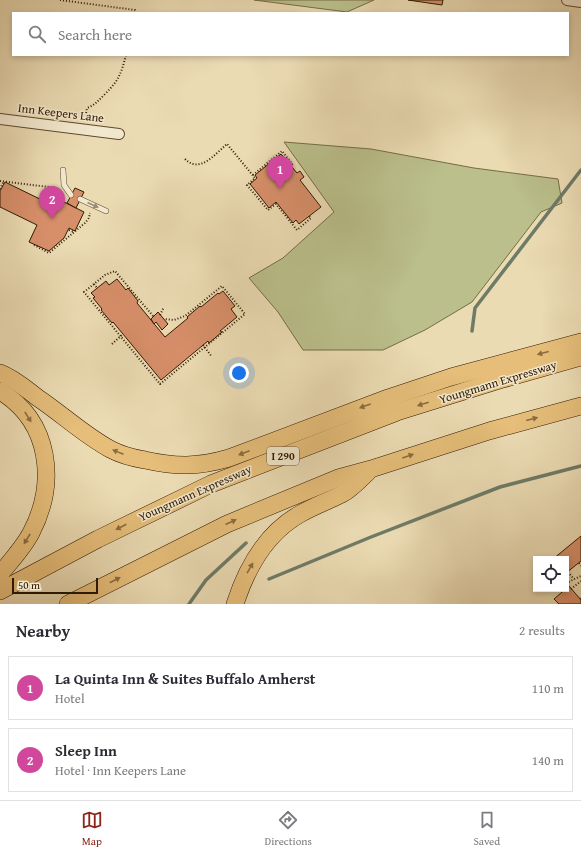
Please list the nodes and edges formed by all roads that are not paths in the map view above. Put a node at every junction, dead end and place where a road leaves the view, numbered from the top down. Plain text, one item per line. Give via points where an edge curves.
1 (567, 0) edge
2 (581, 2) edge
3 (0, 119) edge
4 (118, 134) dead end
5 (63, 170) dead end
6 (71, 195) dead end
7 (80, 199) dead end
8 (106, 211) dead end
9 (581, 342) edge
10 (581, 357) edge
11 (0, 372) edge
12 (0, 391) edge
13 (581, 406) edge
14 (371, 469) junction
15 (0, 574) edge
16 (0, 591) edge
17 (68, 604) edge
18 (236, 604) edge

1 - 2 street
3 - 4 street, Inn Keepers Lane
5 - 6 lane via 64,185
7 -> 8 lane
9 -> 11 highway via 444,380 356,409 229,458 192,466 158,463 111,450
10 -> 16 highway, Youngmann Expressway / I 290 via 397,412 211,484 98,539
12 -> 15 highway via 24,410 37,433 46,461 47,480 44,499 31,532 22,548
14 -> 13 highway via 489,431
17 -> 14 highway via 246,515 338,478
18 -> 14 highway via 246,574 259,551 271,537 300,514 344,493

